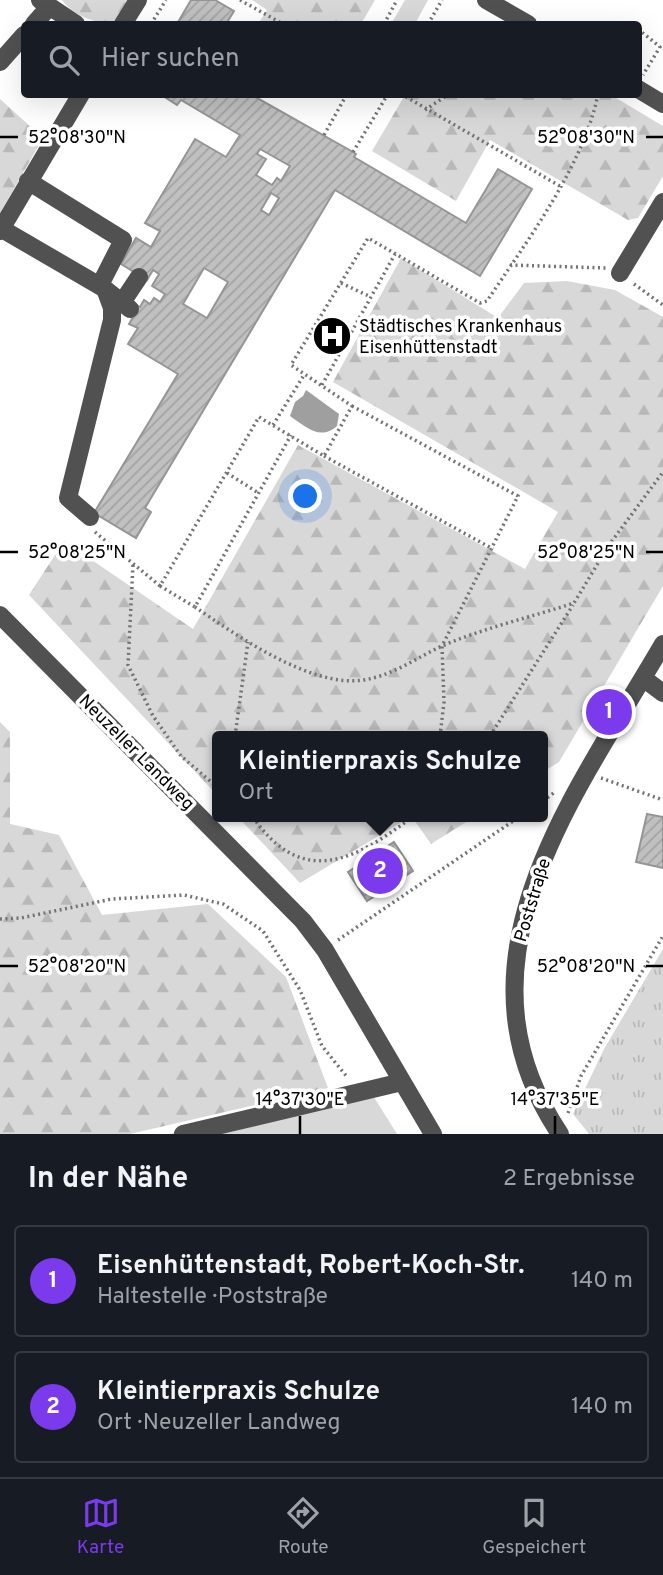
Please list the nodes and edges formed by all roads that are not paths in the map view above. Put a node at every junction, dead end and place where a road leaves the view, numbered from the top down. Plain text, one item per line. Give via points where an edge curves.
1 (138, 0) edge
2 (486, 0) edge
3 (45, 4) edge
4 (36, 21) edge
5 (71, 21) edge
6 (125, 21) edge
7 (523, 21) edge
8 (21, 38) edge
9 (0, 62) edge
10 (642, 91) edge
11 (79, 98) edge
12 (663, 104) edge
13 (28, 181) junction
14 (663, 202) edge
15 (1, 230) edge
16 (620, 273) road end
17 (138, 278) dead end
18 (102, 287) junction
19 (90, 517) road end
20 (0, 615) edge
21 (663, 644) edge
22 (643, 678) junction
23 (663, 693) edge
24 (401, 1082) junction
25 (562, 1128) edge
26 (183, 1134) edge
27 (433, 1134) edge

1 - 6 street
2 - 7 street
3 - 4 street
3 - 5 street
8 - 9 street
10 - 12 street
11 - 13 street
13 - 15 street
13 - 18 street via 123,240
14 - 16 street
15 - 18 street
17 - 18 street via 126,306
18 - 19 street via 112,320 68,498
20 - 24 street, Neuzeller Landweg via 303,921 325,950
21 - 22 street, Poststraße
22 - 23 street
22 - 25 street, Poststraße via 585,772 553,835 527,908 514,963 515,1029 525,1067 538,1101
24 - 26 street
24 - 27 street, Neuzeller Landweg

